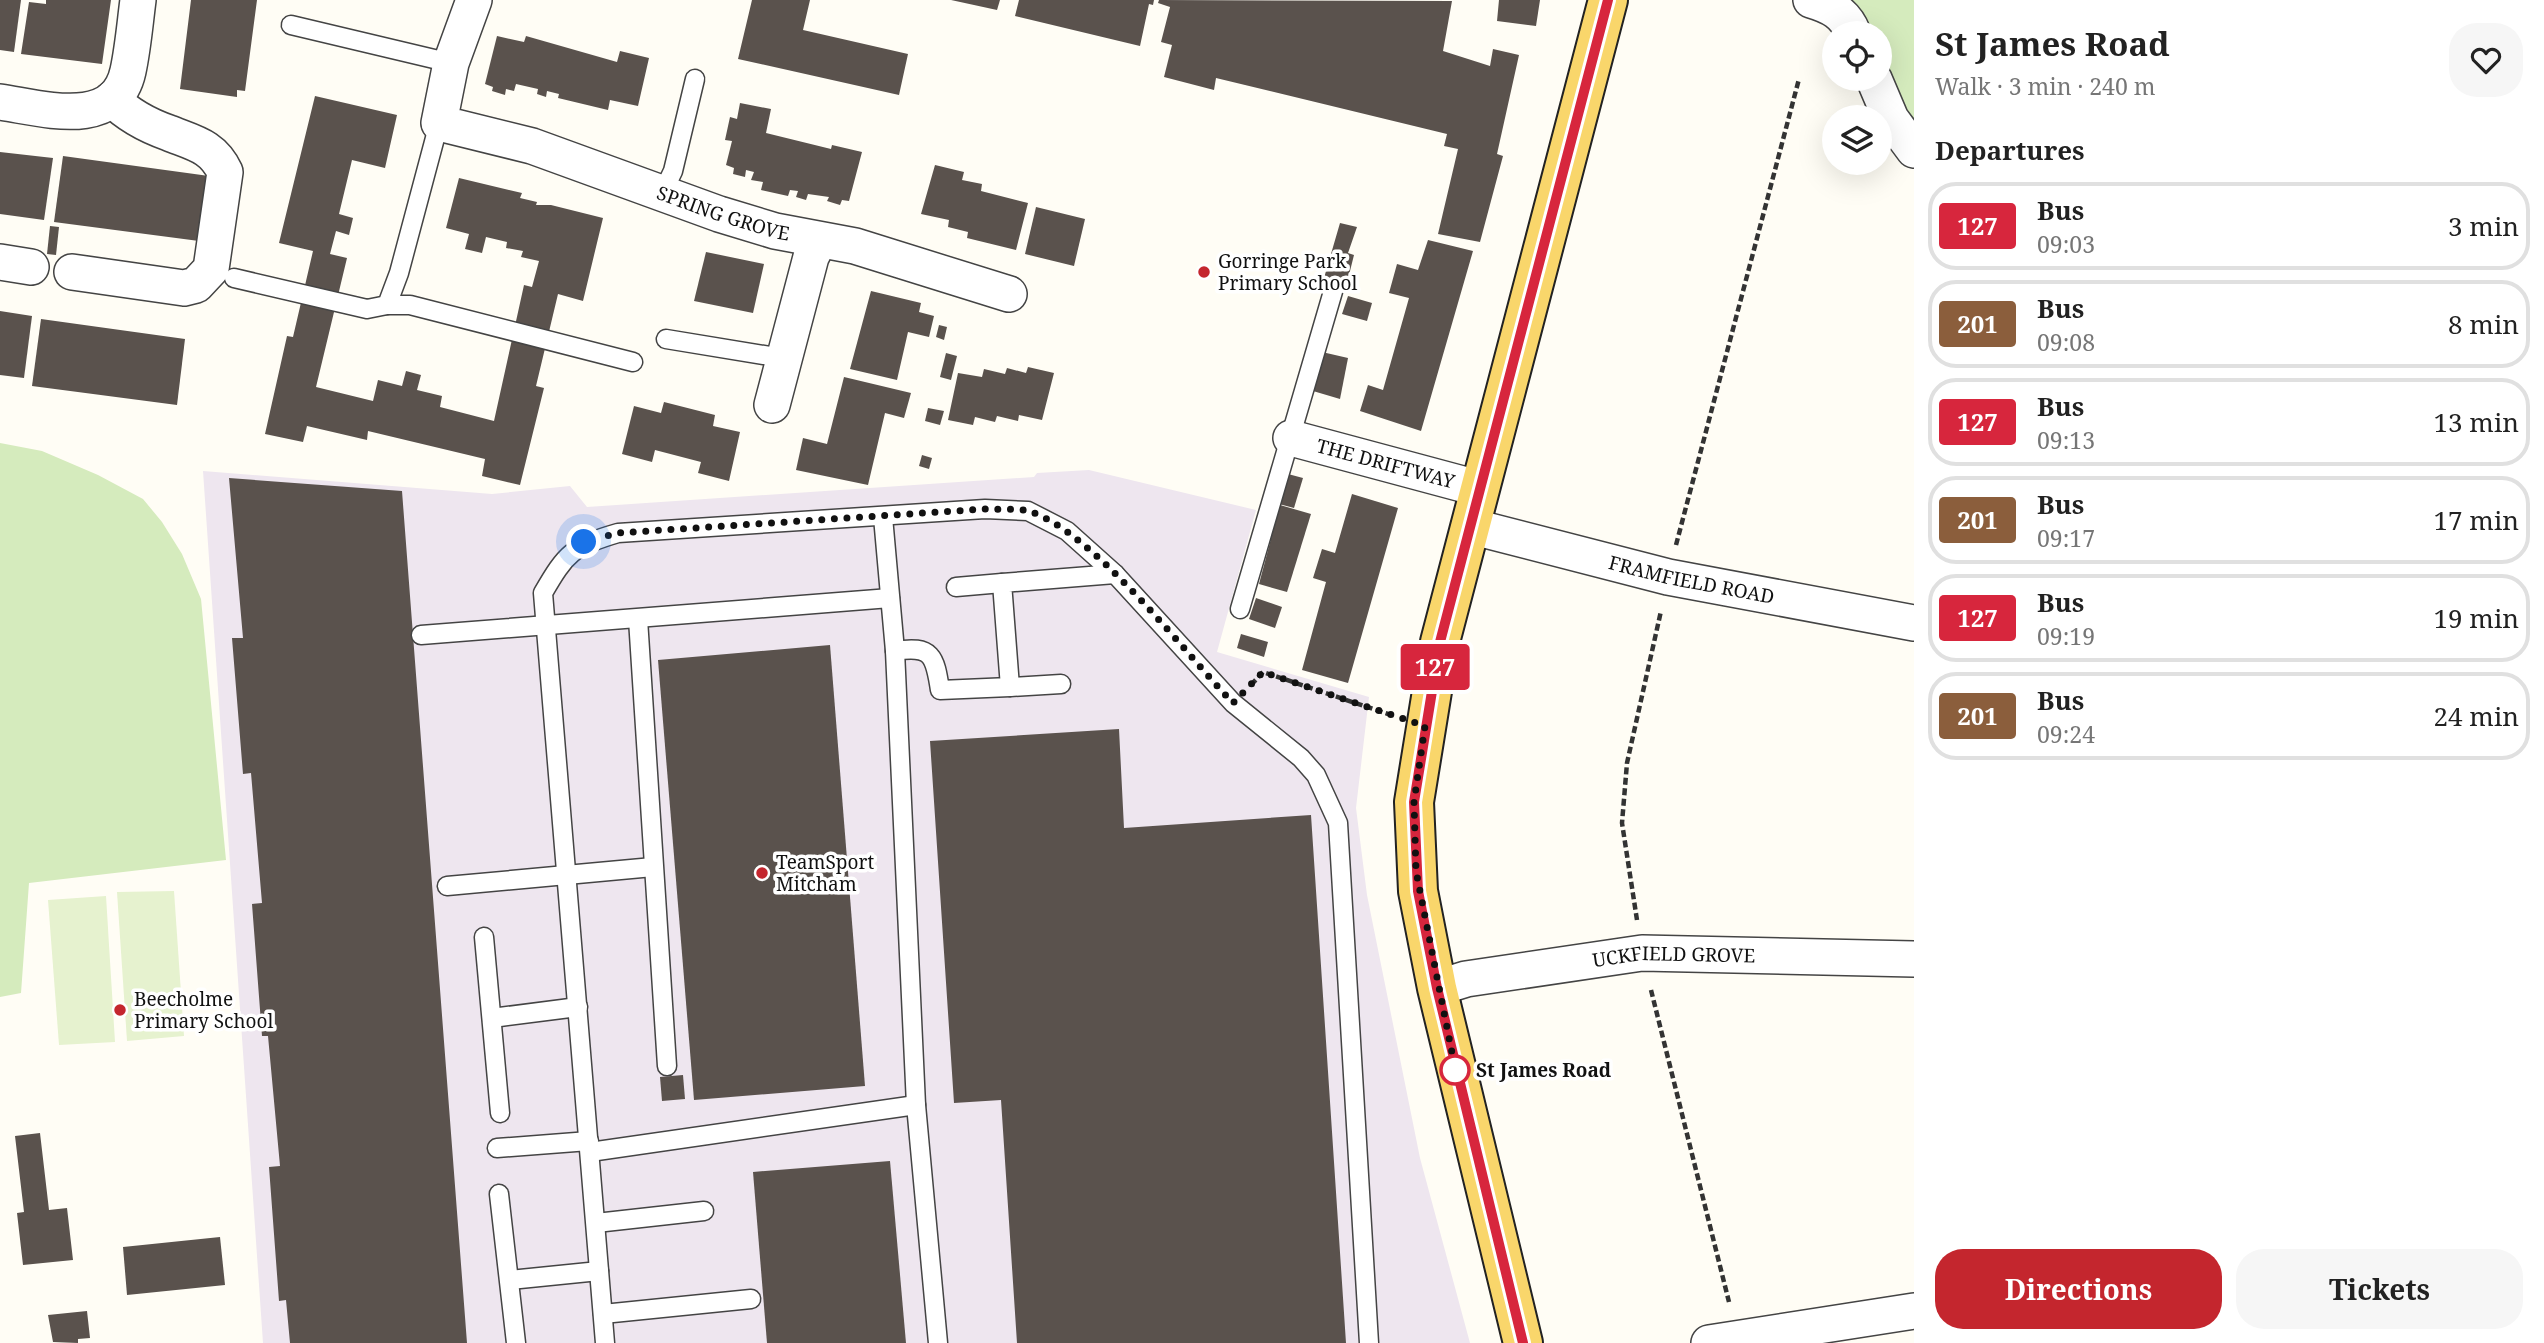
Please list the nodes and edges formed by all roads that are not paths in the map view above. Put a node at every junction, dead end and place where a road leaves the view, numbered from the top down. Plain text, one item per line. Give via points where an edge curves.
1 (138, 0) edge
2 (474, 0) edge
3 (1608, 0) edge
4 (1811, 0) edge
5 (1845, 21) edge
6 (291, 25) dead end
7 (451, 63) junction
8 (695, 79) dead end
9 (1879, 91) edge
10 (112, 99) junction
11 (0, 102) edge
12 (439, 123) junction
13 (1914, 150) edge
14 (662, 194) junction
15 (819, 241) junction
16 (72, 272) dead end
17 (234, 278) dead end
18 (1334, 288) dead end
19 (1009, 294) dead end
20 (387, 305) junction
21 (666, 339) dead end
22 (782, 358) junction
23 (633, 362) dead end
24 (772, 405) dead end
25 (1291, 438) junction
26 (1480, 489) junction
27 (883, 517) junction
28 (1470, 526) junction
29 (1115, 574) junction
30 (1002, 583) junction
31 (956, 587) dead end
32 (890, 598) junction
33 (1240, 609) dead end
34 (638, 619) junction
35 (1914, 623) edge
36 (545, 626) junction
37 (421, 635) dead end
38 (895, 651) junction
39 (1061, 684) dead end
40 (1010, 687) junction
41 (653, 867) junction
42 (568, 874) junction
43 (447, 886) dead end
44 (484, 937) dead end
45 (1914, 959) edge
46 (1437, 988) junction
47 (578, 1007) junction
48 (492, 1018) junction
49 (667, 1066) dead end
50 (916, 1105) junction
51 (500, 1113) dead end
52 (590, 1146) junction
53 (497, 1148) dead end
54 (499, 1194) dead end
55 (704, 1211) dead end
56 (596, 1223) junction
57 (599, 1271) junction
58 (510, 1280) junction
59 (751, 1299) dead end
60 (1914, 1311) edge
61 (603, 1314) junction
62 (516, 1343) edge
63 (605, 1343) edge
64 (938, 1343) edge
65 (1369, 1343) edge
66 (1523, 1343) edge
67 (1709, 1343) edge

1 - 10 street via 128,74
2 - 7 street
3 - 26 main road
4 - 5 street via 1828,5
6 - 7 lane
7 - 12 street
8 - 14 lane via 673,171
9 - 13 street via 1891,119
10 - 11 street via 77,112
10 - 16 street via 167,133 210,149 220,159 225,172 211,269 196,285 184,288
12 - 14 street, SPRING GROVE via 532,146
12 - 20 lane
14 - 15 street, SPRING GROVE
15 - 19 street, SPRING GROVE via 856,246
15 - 22 street
17 - 20 lane via 367,309
18 - 25 lane
20 - 23 lane via 410,305
21 - 22 lane
22 - 24 street
25 - 26 street, THE DRIFTWAY
25 - 33 lane
26 - 28 main road
27 - 29 lane via 985,509 1028,511 1068,531
27 - 32 lane
27 - 36 lane via 618,533 584,542 561,562 543,593
28 - 35 street, FRAMFIELD ROAD via 1668,577
28 - 46 main road via 1440,642 1413,816 1418,891
29 - 30 lane
29 - 65 lane via 1233,703 1317,775 1338,823
30 - 31 lane
30 - 40 lane
32 - 34 lane
32 - 38 lane
34 - 36 lane
34 - 41 lane
36 - 37 lane
36 - 42 lane
38 - 40 lane via 926,651 936,664 940,690
38 - 50 lane
39 - 40 lane
41 - 42 lane
41 - 49 lane
42 - 43 lane
42 - 47 lane
44 - 48 lane
45 - 46 street, UCKFIELD GROVE via 1642,953 1466,979
46 - 66 main road
47 - 48 lane
47 - 52 lane
48 - 51 lane
50 - 52 lane
50 - 64 lane
52 - 53 lane
52 - 56 lane
54 - 58 lane
55 - 56 lane
56 - 57 lane
57 - 58 lane
57 - 61 lane
58 - 62 lane
59 - 61 lane
60 - 67 street
61 - 63 lane

